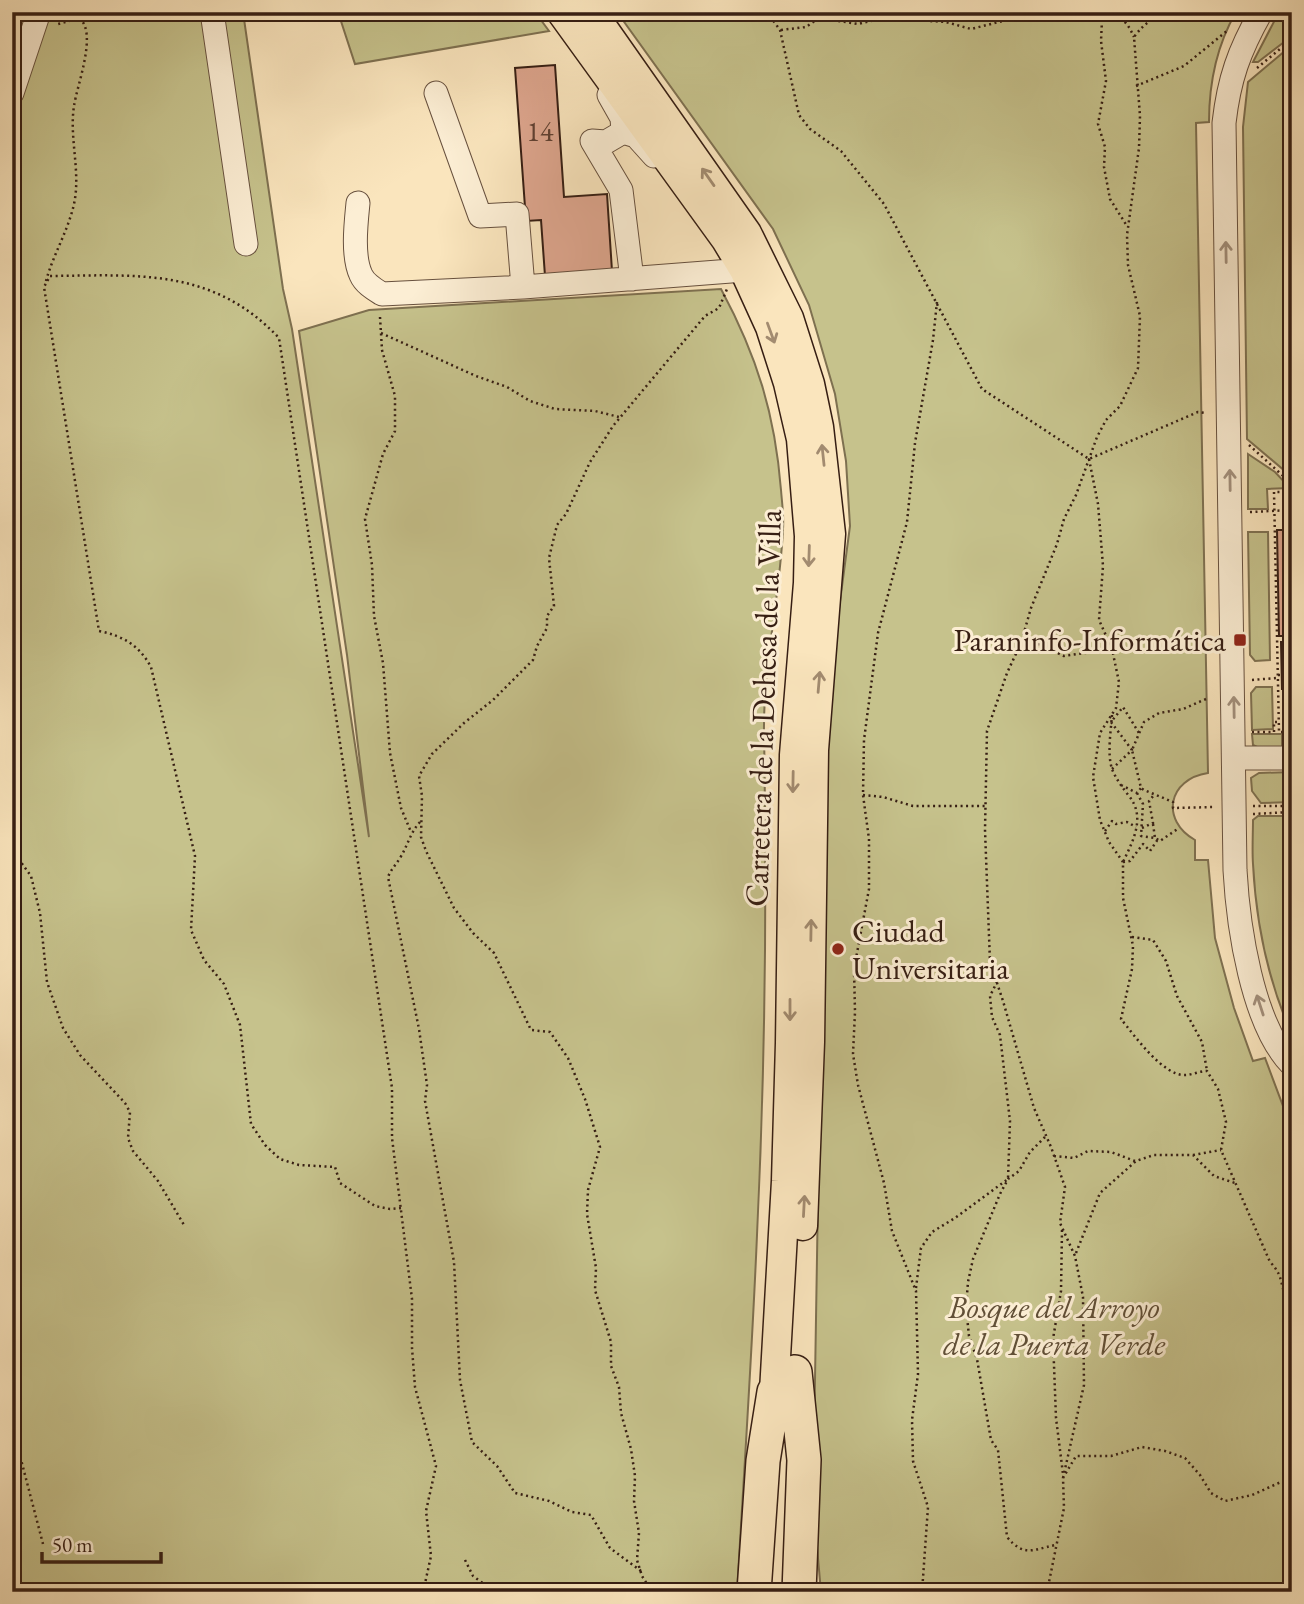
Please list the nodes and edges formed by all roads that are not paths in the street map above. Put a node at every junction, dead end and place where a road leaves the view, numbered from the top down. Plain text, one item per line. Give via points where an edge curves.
1 (212, 12) edge
2 (592, 12) edge
3 (1261, 12) edge
4 (562, 14) edge
5 (35, 22) edge
6 (12, 93) edge
7 (436, 93) dead end
8 (623, 132) junction
9 (358, 203) dead end
10 (726, 240) junction
11 (246, 244) dead end
12 (736, 278) junction
13 (632, 279) junction
14 (523, 287) junction
15 (1288, 750) edge
16 (1234, 758) junction
17 (1292, 1065) edge
18 (784, 1382) junction
19 (801, 1541) junction
20 (754, 1592) edge
21 (767, 1592) edge
22 (787, 1592) edge
23 (799, 1592) edge
24 (806, 1592) edge

1 - 11 street
18 -> 2 main road, Carretera de la Dehesa de la Villa via 810,1042 814,750 831,534 819,427 789,318 747,233
16 -> 3 street via 1224,123 1235,65
4 - 8 street via 622,118
4 - 10 main road, Carretera de la Dehesa de la Villa
5 - 6 street
7 - 14 street via 480,216 517,214
8 - 10 street via 636,136
8 - 13 street via 606,142 592,141 621,190
9 - 14 street via 356,244 361,276 372,288 382,293
10 - 12 main road, Carretera de la Dehesa de la Villa
12 - 13 street
12 -> 18 main road, Carretera de la Dehesa de la Villa via 770,327 788,383 801,439 809,536 794,755
13 - 14 street
15 - 16 street
17 -> 16 street via 1269,1030 1246,952 1237,901 1243,811
18 - 19 highway via 804,1460
18 - 20 highway via 763,1461
18 - 21 highway
18 - 22 highway
19 - 23 highway
19 - 24 street

